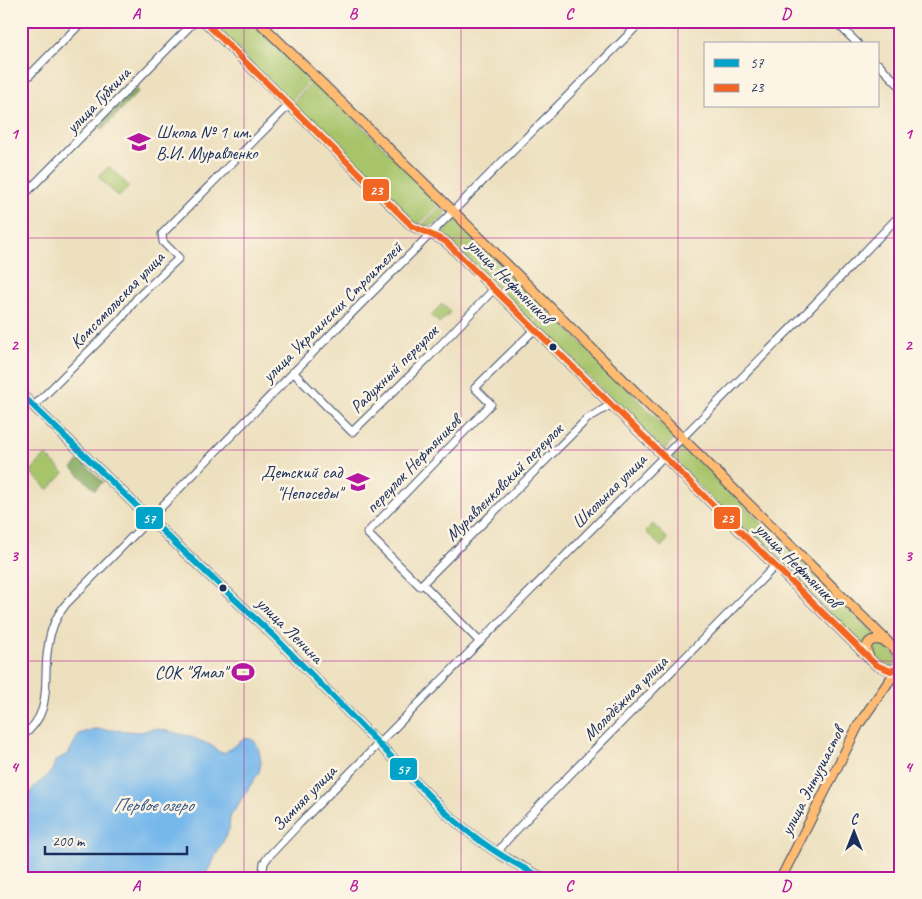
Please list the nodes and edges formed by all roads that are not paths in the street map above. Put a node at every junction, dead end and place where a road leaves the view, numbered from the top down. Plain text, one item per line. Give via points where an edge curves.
1 (83, 21) edge
2 (195, 21) edge
3 (204, 21) edge
4 (258, 21) edge
5 (642, 21) edge
6 (835, 21) edge
7 (856, 42) edge
8 (880, 66) edge
9 (21, 84) edge
10 (901, 87) edge
11 (289, 105) junction
12 (21, 198) edge
13 (454, 212) junction
14 (901, 214) edge
15 (431, 234) junction
16 (494, 288) junction
17 (535, 329) junction
18 (294, 372) junction
19 (21, 394) edge
20 (612, 404) junction
21 (34, 406) junction
22 (682, 438) junction
23 (664, 456) junction
24 (150, 519) junction
25 (776, 566) junction
26 (422, 585) junction
27 (480, 642) junction
28 (895, 649) edge
29 (873, 662) junction
30 (898, 668) edge
31 (875, 700) junction
32 (21, 737) edge
33 (378, 744) junction
34 (497, 853) junction
35 (262, 878) edge
36 (543, 878) edge
37 (781, 878) edge

1 - 9 street
2 - 12 street, улица Губкина
3 - 11 main road, улица Нефтяников
4 - 13 main road, улица Нефтяников
5 - 13 street, улица Украинских Строителей
6 - 7 street
8 - 10 street
11 - 15 main road, улица Нефтяников via 412,226
11 - 21 street, Комсомольская улица via 162,234 163,242 178,258
13 - 15 street, улица Украинских Строителей
13 - 22 main road, улица Нефтяников
14 - 22 street, Школьная улица
15 - 16 main road, улица Нефтяников via 445,241
15 - 18 street, улица Украинских Строителей
16 - 17 main road, улица Нефтяников
16 - 18 street, Радужный переулок via 352,432
17 - 20 main road, улица Нефтяников
17 - 26 street, переулок Нефтяников via 475,388 491,404 367,533
18 - 24 street, улица Украинских Строителей
19 - 21 main road, улица Ленина
20 - 23 main road, улица Нефтяников
20 - 26 street, Муравленковский переулок via 587,419
21 - 24 main road, улица Ленина
22 - 23 street, Школьная улица
22 - 28 main road, улица Нефтяников
23 - 25 main road, улица Нефтяников
23 - 27 street, Школьная улица
24 - 32 street, улица Украинских Строителей via 57,616 48,645 43,707 34,725
24 - 33 main road, улица Ленина via 276,638
25 - 29 main road, улица Нефтяников
25 - 34 street, Молодёжная улица via 542,803
26 - 27 street, переулок Нефтяников
27 - 33 street, Школьная улица
28 - 29 main road via 880,639 870,642 867,653
28 - 30 main road, улица Нефтяников
29 - 30 main road, улица Нефтяников
29 - 31 main road, улица Энтузиастов via 882,680
30 - 31 main road, улица Энтузиастов
31 - 37 main road, улица Энтузиастов via 847,747
33 - 34 main road, улица Ленина via 445,812
33 - 35 street, Зимняя улица via 268,857
34 - 36 main road, улица Ленина

